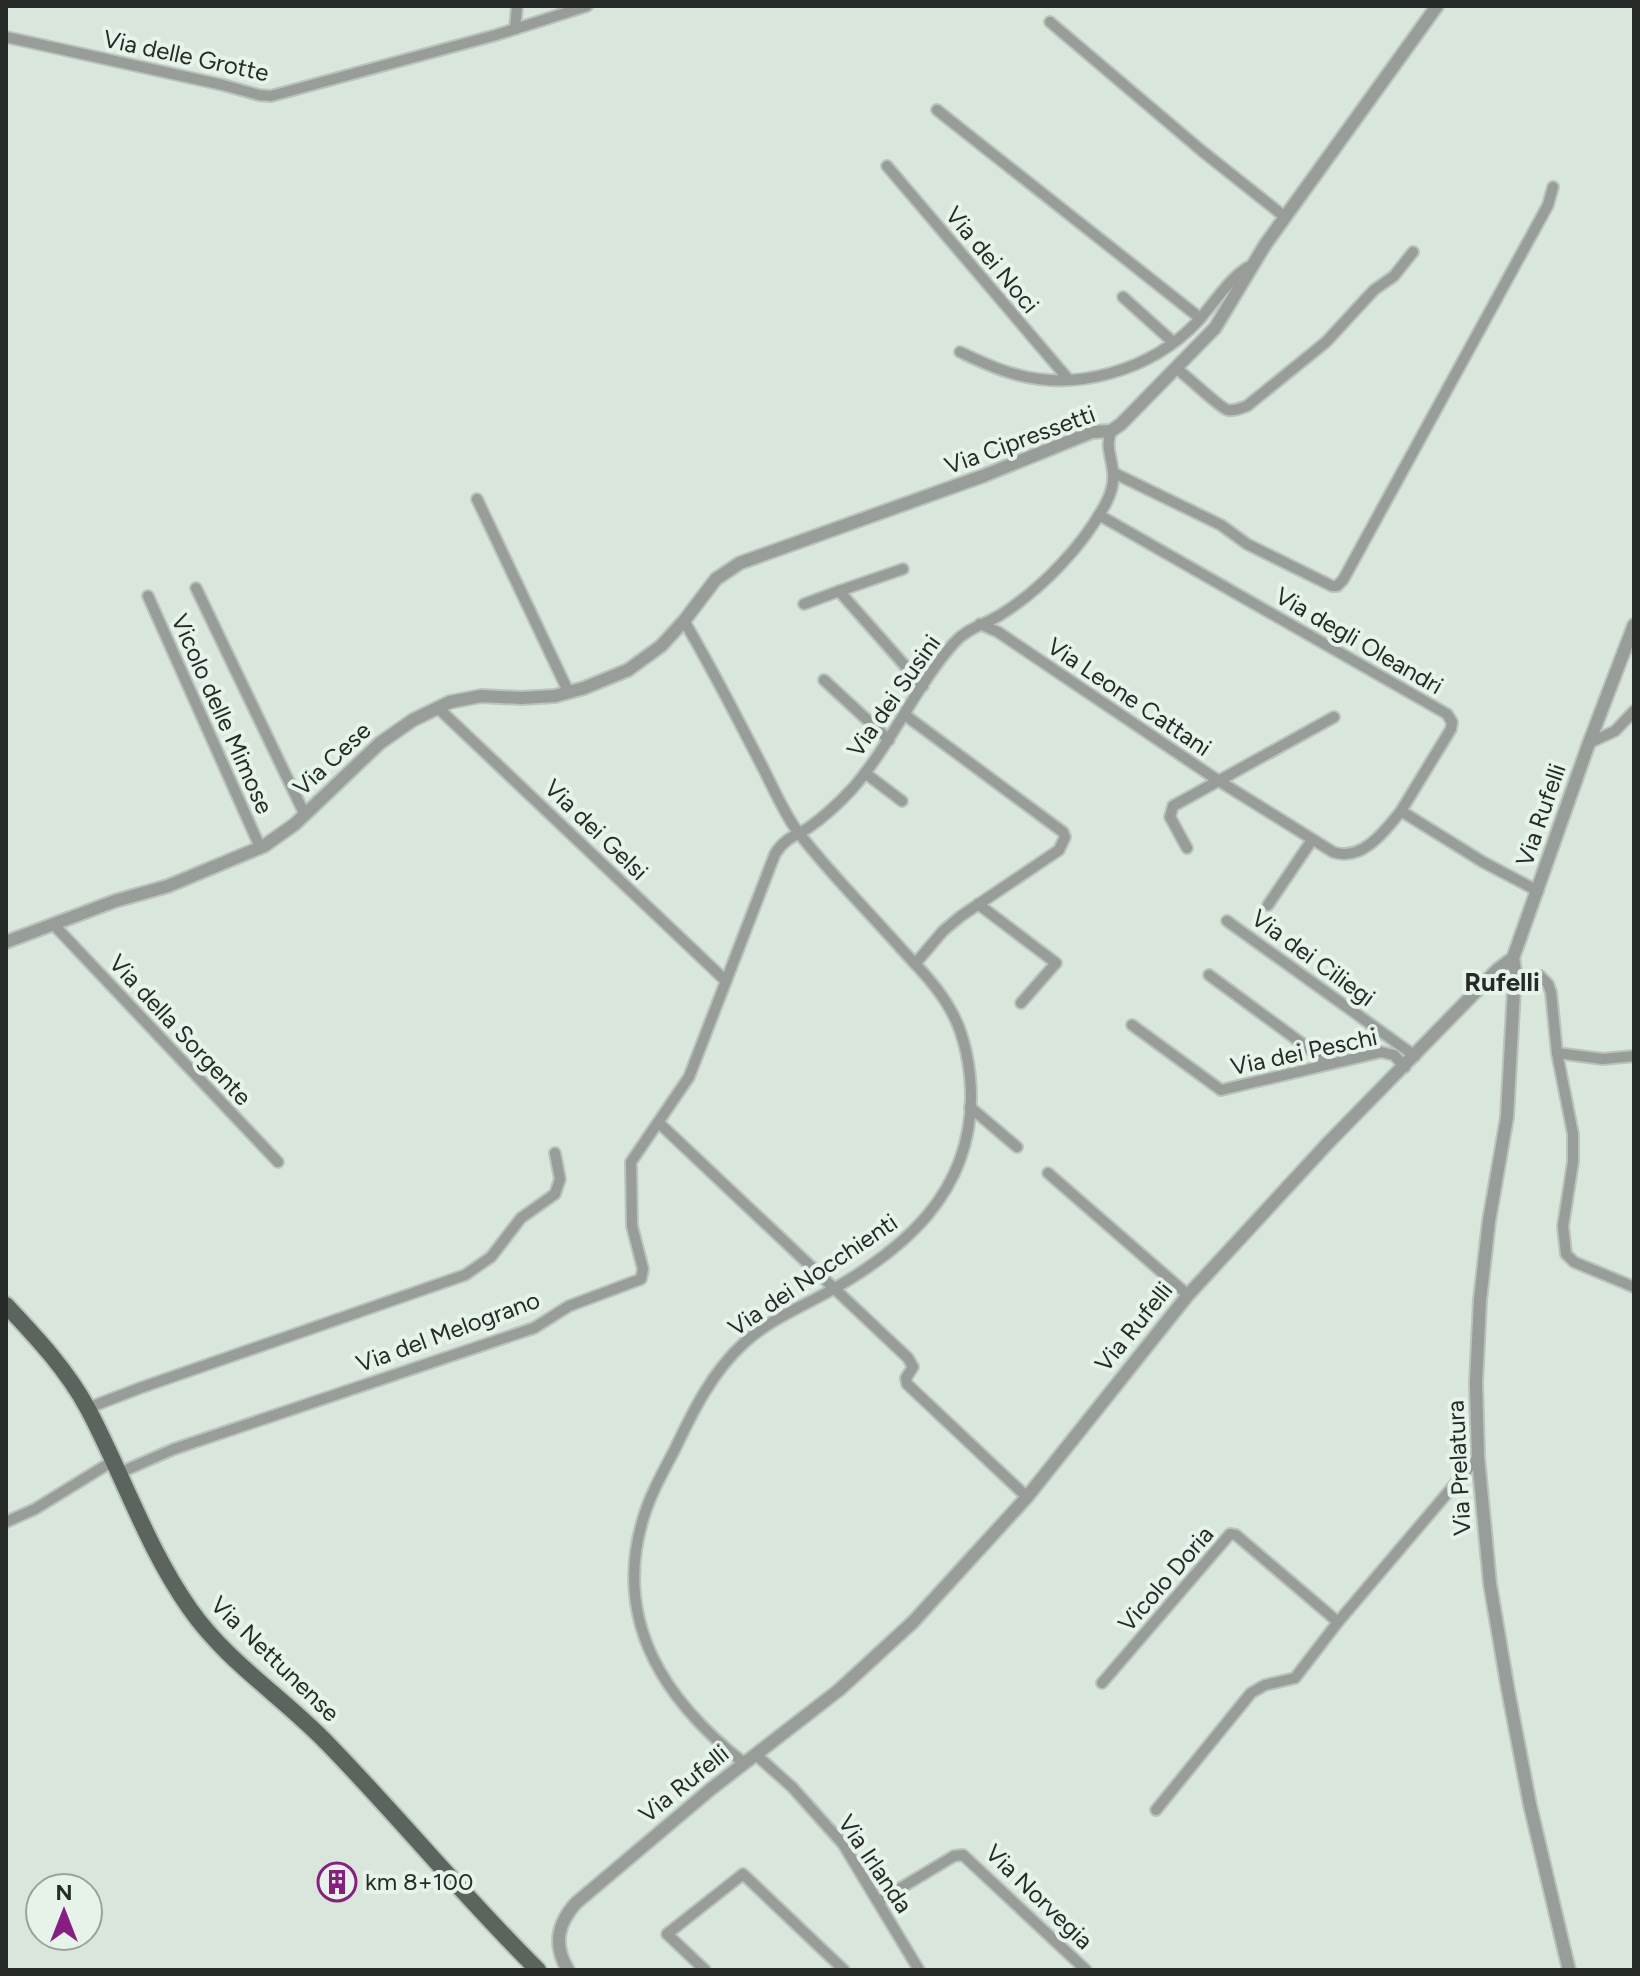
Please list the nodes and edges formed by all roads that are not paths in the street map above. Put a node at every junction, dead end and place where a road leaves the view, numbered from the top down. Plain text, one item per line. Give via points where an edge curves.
1 (517, 6) edge
2 (587, 6) edge
3 (1437, 6) edge
4 (551, 11) edge
5 (1050, 22) dead end
6 (515, 29) junction
7 (6, 37) edge
8 (937, 110) dead end
9 (887, 166) dead end
10 (1553, 187) dead end
11 (1285, 217) junction
12 (1413, 252) dead end
13 (1253, 265) junction
14 (1123, 297) dead end
15 (1200, 318) junction
16 (1173, 342) junction
17 (960, 352) dead end
18 (1177, 369) junction
19 (1069, 380) junction
20 (1111, 431) junction
21 (1114, 473) junction
22 (477, 499) dead end
23 (1099, 515) junction
24 (903, 569) dead end
25 (196, 588) dead end
26 (839, 591) junction
27 (148, 596) dead end
28 (804, 604) dead end
29 (997, 617) junction
30 (684, 621) junction
31 (980, 624) junction
32 (1634, 625) edge
33 (1017, 646) junction
34 (824, 680) dead end
35 (923, 686) junction
36 (569, 693) junction
37 (438, 708) junction
38 (1634, 711) edge
39 (905, 715) junction
40 (1334, 717) dead end
41 (889, 740) junction
42 (1589, 743) junction
43 (865, 773) junction
44 (1219, 781) junction
45 (902, 801) dead end
46 (1401, 811) junction
47 (305, 815) junction
48 (798, 832) junction
49 (1312, 840) junction
50 (260, 847) junction
51 (1187, 848) dead end
52 (1538, 891) junction
53 (978, 904) junction
54 (1268, 905) dead end
55 (1227, 921) dead end
56 (54, 925) junction
57 (6, 942) edge
58 (1513, 958) junction
59 (915, 964) junction
60 (1209, 975) dead end
61 (726, 981) junction
62 (1514, 984) junction
63 (1021, 1003) dead end
64 (1132, 1025) dead end
65 (1557, 1053) junction
66 (1415, 1056) junction
67 (1634, 1056) edge
68 (1330, 1064) junction
69 (1405, 1067) junction
70 (970, 1107) junction
71 (659, 1123) junction
72 (1017, 1147) dead end
73 (555, 1153) dead end
74 (278, 1162) dead end
75 (1048, 1173) dead end
76 (1634, 1287) edge
77 (836, 1288) junction
78 (1188, 1295) junction
79 (6, 1305) edge
80 (88, 1408) junction
81 (1478, 1457) junction
82 (116, 1467) junction
83 (1027, 1497) junction
84 (6, 1522) edge
85 (1338, 1622) junction
86 (1102, 1683) dead end
87 (750, 1758) junction
88 (1156, 1810) dead end
89 (879, 1901) junction
90 (538, 1970) edge
91 (568, 1970) edge
92 (705, 1970) edge
93 (844, 1970) edge
94 (919, 1970) edge
95 (1086, 1970) edge
96 (1569, 1970) edge

1 - 6 street
2 - 4 street, Via delle Grotte
3 - 11 street, Via Cipressetti
4 - 6 street, Via delle Grotte
5 - 11 street
6 - 7 street, Via delle Grotte via 271,96
8 - 15 street
9 - 19 street, Via dei Noci
10 - 21 street via 1548,205 1337,586
11 - 13 street, Via Cipressetti
12 - 18 street via 1326,342 1247,406 1219,406
13 - 15 street
13 - 18 street, Via Cipressetti via 1215,328
14 - 16 street
15 - 16 street
16 - 19 street via 1122,369
17 - 19 street via 1012,373
18 - 20 street, Via Cipressetti
20 - 21 street, Via dei Susini via 1108,446
20 - 30 street, Via Cipressetti via 1092,432 740,563 716,579
21 - 23 street, Via dei Susini
22 - 36 street
23 - 29 street, Via dei Susini via 1051,574
23 - 46 street, Via degli Oleandri via 1450,717 1451,729
24 - 26 street
25 - 47 street
26 - 28 street
26 - 35 street
27 - 50 street, Vicolo delle Mimose
29 - 31 street, Via dei Susini
29 - 33 street, Via Leone Cattani
30 - 36 street, Via Cese via 639,664
30 - 48 street, Via dei Nocchienti
31 - 33 street, Via Leone Cattani
31 - 35 street, Via dei Susini via 953,644
32 - 42 street, Via Rufelli
33 - 44 street, Via Leone Cattani
34 - 41 street
35 - 39 street, Via dei Susini
36 - 37 street, Via Cese via 473,696
37 - 47 street, Via Cese via 380,743
37 - 61 street, Via dei Gelsi
38 - 42 street via 1615,731
39 - 41 street, Via dei Susini
39 - 53 street via 1065,834 1059,850
40 - 44 street, Via Leone Cattani
41 - 43 street, Via dei Susini
42 - 52 street, Via Rufelli
43 - 45 street
43 - 48 street, Via dei Susini via 839,802
44 - 49 street, Via Leone Cattani
44 - 51 street, Via Leone Cattani via 1169,811
46 - 49 street, Via Leone Cattani via 1379,837 1351,854 1335,853
46 - 52 street
47 - 50 street, Via Cese
48 - 59 street, Via dei Nocchienti
48 - 61 street, Via del Melograno via 775,854
49 - 54 street
50 - 56 street, Via Cese
52 - 58 street, Via Rufelli
53 - 59 street via 943,931
53 - 63 street via 1056,963
55 - 66 street, Via dei Ciliegi
56 - 57 street, Via Cese
56 - 74 street, Via della Sorgente
58 - 62 street, Via Prelatura
58 - 66 street, Via Rufelli
59 - 70 street, Via dei Nocchienti via 957,1024 969,1071
60 - 68 street
61 - 71 street, Via del Melograno via 689,1077
62 - 65 street via 1526,985 1540,976 1548,984
62 - 81 street, Via Prelatura via 1507,1117 1480,1300
64 - 68 street, Via dei Peschi via 1221,1090
65 - 67 street via 1603,1059
65 - 76 street via 1573,1134 1563,1226 1566,1254
66 - 69 street, Via Rufelli
68 - 69 street, Via dei Peschi via 1381,1052 1394,1055
69 - 78 street, Via Rufelli
70 - 72 street
70 - 77 street, Via dei Nocchienti via 958,1164 935,1209 899,1244
71 - 77 street
71 - 82 street, Via del Melograno via 631,1168 633,1231 643,1269 639,1281 573,1304 537,1326
73 - 80 street via 560,1179 555,1194 521,1218 491,1257 465,1275
75 - 78 street
77 - 83 street via 910,1360 907,1384
77 - 87 street, Via dei Nocchienti via 760,1329 723,1365 685,1427 650,1500 639,1537 637,1600 658,1671 697,1722
78 - 83 street, Via Rufelli
79 - 80 main road, Via Nettunense via 56,1360
80 - 82 main road, Via Nettunense
81 - 85 street
81 - 96 street, Via Prelatura via 1508,1690
82 - 84 street
82 - 90 main road, Via Nettunense via 168,1573 205,1629 329,1745
83 - 87 street, Via Rufelli via 876,1658
85 - 86 street, Vicolo Doria via 1230,1534
85 - 88 street via 1295,1678 1251,1693
87 - 89 street, Via Irlanda via 792,1787 843,1844
87 - 91 street, Via Rufelli via 573,1906 558,1937
89 - 94 street, Via Irlanda
89 - 95 street, Via Norvegia via 954,1856 965,1855
92 - 93 street via 667,1934 743,1874

